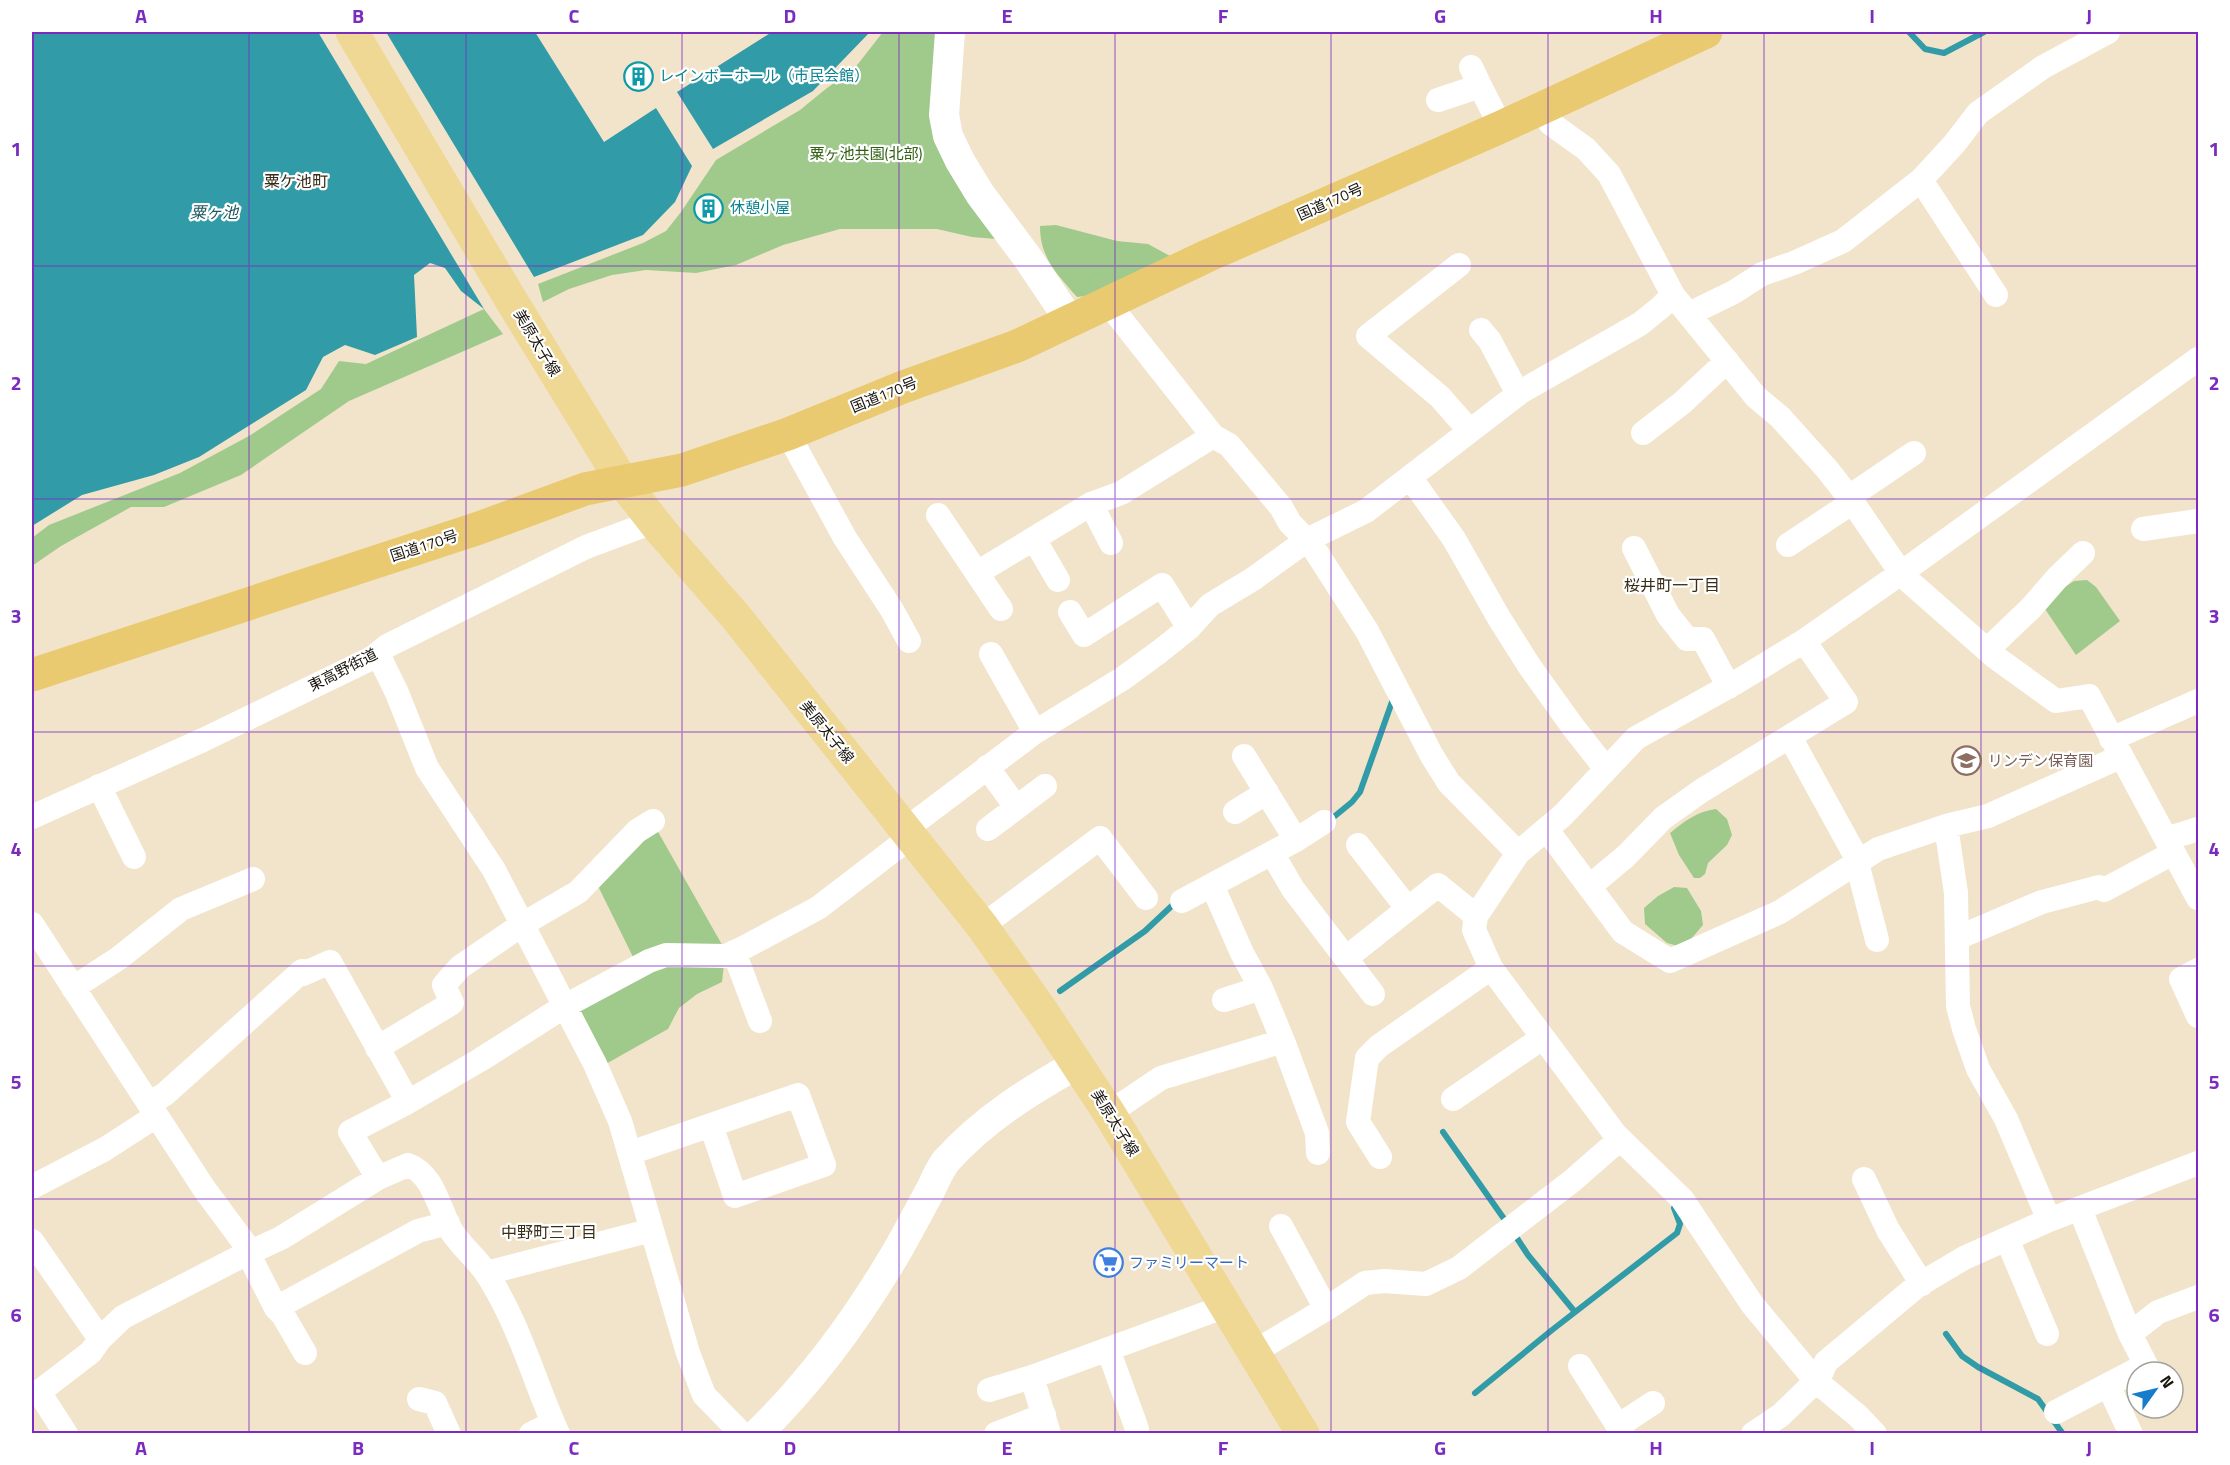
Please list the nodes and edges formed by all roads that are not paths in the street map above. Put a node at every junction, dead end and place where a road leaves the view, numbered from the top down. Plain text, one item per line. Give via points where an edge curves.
1 (352, 32) edge
2 (950, 32) edge
3 (1706, 32) edge
4 (2108, 32) edge
5 (1438, 100) dead end
6 (1543, 107) junction
7 (1501, 127) junction
8 (1921, 180) junction
9 (1459, 265) dead end
10 (1672, 295) junction
11 (1996, 295) dead end
12 (1108, 303) junction
13 (1689, 314) junction
14 (1068, 322) junction
15 (1481, 330) dead end
16 (2199, 358) edge
17 (1727, 361) junction
18 (1518, 394) junction
19 (1470, 431) junction
20 (1643, 433) dead end
21 (788, 434) junction
22 (1213, 436) junction
23 (1914, 453) dead end
24 (1410, 477) junction
25 (622, 481) junction
26 (1851, 500) junction
27 (1091, 504) junction
28 (938, 515) dead end
29 (2199, 521) edge
30 (653, 522) junction
31 (2143, 530) dead end
32 (1034, 539) junction
33 (1307, 540) junction
34 (1111, 543) dead end
35 (1788, 545) dead end
36 (1634, 548) dead end
37 (2083, 553) dead end
38 (977, 573) junction
39 (1901, 573) junction
40 (1058, 580) dead end
41 (1001, 609) dead end
42 (1070, 612) dead end
43 (1189, 628) junction
44 (909, 641) dead end
45 (1804, 641) junction
46 (1987, 650) junction
47 (378, 654) junction
48 (991, 654) dead end
49 (32, 675) edge
50 (1728, 687) junction
51 (2199, 701) edge
52 (1035, 732) junction
53 (1790, 737) junction
54 (2116, 748) junction
55 (1244, 756) dead end
56 (987, 767) junction
57 (1606, 769) junction
58 (99, 786) junction
59 (1045, 786) dead end
60 (1267, 792) junction
61 (1016, 807) junction
62 (1235, 812) dead end
63 (32, 816) edge
64 (653, 821) dead end
65 (1324, 822) dead end
66 (1946, 826) junction
67 (988, 829) dead end
68 (2199, 829) edge
69 (1547, 830) junction
70 (909, 833) junction
71 (1296, 840) junction
72 (1358, 845) dead end
73 (2169, 846) junction
74 (1272, 853) junction
75 (1518, 853) junction
76 (134, 857) dead end
77 (1857, 861) junction
78 (253, 879) dead end
79 (1212, 885) junction
80 (1590, 886) junction
81 (1146, 898) dead end
82 (2199, 898) edge
83 (1182, 901) dead end
84 (1408, 909) junction
85 (1476, 916) junction
86 (32, 924) edge
87 (523, 924) junction
88 (982, 926) junction
89 (1957, 938) junction
90 (1877, 940) dead end
91 (734, 952) junction
92 (1346, 958) junction
93 (1491, 968) junction
94 (2199, 970) edge
95 (73, 988) junction
96 (1261, 988) junction
97 (1373, 994) dead end
98 (1224, 1000) dead end
99 (565, 1006) junction
100 (2199, 1016) edge
101 (760, 1021) dead end
102 (1542, 1038) junction
103 (1283, 1041) junction
104 (377, 1048) junction
105 (1077, 1064) junction
106 (1453, 1099) dead end
107 (408, 1102) junction
108 (152, 1110) junction
109 (1109, 1113) junction
110 (711, 1125) junction
111 (1620, 1139) junction
112 (630, 1153) junction
113 (1318, 1153) dead end
114 (1380, 1157) dead end
115 (2199, 1163) edge
116 (378, 1178) junction
117 (1864, 1179) dead end
118 (32, 1187) edge
119 (2080, 1209) junction
120 (2049, 1220) junction
121 (448, 1223) junction
122 (1281, 1226) dead end
123 (652, 1230) junction
124 (2007, 1239) junction
125 (32, 1241) edge
126 (249, 1253) junction
127 (486, 1273) junction
128 (1922, 1284) junction
129 (2199, 1297) edge
130 (1226, 1306) junction
131 (276, 1308) junction
132 (1326, 1310) junction
133 (2047, 1334) dead end
134 (2130, 1334) junction
135 (100, 1339) junction
136 (1108, 1349) junction
137 (1254, 1352) junction
138 (305, 1353) dead end
139 (1580, 1366) dead end
140 (1032, 1377) junction
141 (1816, 1381) junction
142 (2108, 1385) junction
143 (988, 1390) dead end
144 (35, 1394) edge
145 (419, 1399) dead end
146 (1653, 1402) dead end
147 (2055, 1412) dead end
148 (1047, 1425) edge
149 (556, 1428) edge
150 (1621, 1430) edge
151 (66, 1434) edge
152 (449, 1434) edge
153 (531, 1434) edge
154 (742, 1434) edge
155 (757, 1434) edge
156 (996, 1434) edge
157 (1137, 1434) edge
158 (1303, 1434) edge
159 (1753, 1434) edge
160 (1875, 1434) edge
161 (2131, 1434) edge

1 - 25 main road, 美原太子線
2 - 14 street via 944,115 948,136 980,194 1027,257
3 - 6 highway, 国道170号
4 - 8 street via 2043,67 1978,113
5 - 7 street via 1476,77
6 - 7 highway, 国道170号
6 - 10 street via 1550,123 1586,149 1609,174
7 - 12 highway, 国道170号
8 - 11 street
8 - 13 street via 1843,241 1762,274
9 - 19 street via 1368,336 1440,397
10 - 13 street
10 - 18 street via 1640,324
12 - 14 highway, 国道170号
12 - 22 street
13 - 17 street
14 - 21 highway, 国道170号 via 1017,346
15 - 18 street
16 - 39 street
17 - 20 street
17 - 26 street via 1756,397 1800,438
18 - 19 street
19 - 24 street
21 - 25 highway, 国道170号 via 682,470
21 - 44 street via 844,538
22 - 27 street via 1121,493
22 - 33 street via 1229,445
23 - 26 street
24 - 33 street via 1366,511
24 - 57 street via 1454,539 1530,667
25 - 30 main road, 美原太子線
25 - 49 highway, 国道170号 via 585,489 479,528
26 - 35 street
26 - 39 street
27 - 32 street
27 - 34 street
28 - 38 street
29 - 31 street
30 - 47 street, 東高野街道 via 586,547
30 - 70 main road, 美原太子線 via 736,617
32 - 38 street
32 - 40 street
33 - 43 street via 1210,605
33 - 75 street via 1367,631 1449,783
36 - 50 street via 1668,615 1687,639 1703,639
37 - 46 street
38 - 41 street
39 - 45 street
39 - 46 street
42 - 43 street via 1084,635 1162,585
43 - 52 street via 1122,679
45 - 50 street
45 - 53 street via 1846,702
46 - 54 street via 2056,701 2089,696
47 - 58 street, 東高野街道
47 - 87 street via 427,768 494,870
48 - 52 street
50 - 57 street via 1636,738
51 - 54 street
52 - 56 street
53 - 77 street
53 - 80 street via 1663,818
54 - 66 street via 1988,816
54 - 73 street
55 - 60 street
56 - 61 street
56 - 70 street
57 - 69 street
58 - 63 street, 東高野街道
58 - 76 street
59 - 61 street
60 - 62 street
60 - 71 street
61 - 67 street
64 - 87 street via 637,831 578,892
65 - 71 street
66 - 77 street via 1878,849
66 - 89 street via 1956,893
68 - 73 street
69 - 75 street
69 - 80 street
70 - 88 main road, 美原太子線
70 - 91 street via 818,908
71 - 74 street
72 - 84 street
73 - 82 street
73 - 89 street via 2103,890 2099,887 2043,903
74 - 79 street
74 - 92 street via 1293,889
75 - 85 street
77 - 80 street via 1780,912 1670,961 1623,932
77 - 90 street
78 - 95 street via 181,909
79 - 83 street
79 - 96 street
81 - 88 street via 1100,838
84 - 85 street via 1438,885
84 - 92 street
85 - 93 street via 1473,930
86 - 95 street
87 - 99 street
87 - 104 street via 460,967 444,985 452,1003
88 - 105 main road, 美原太子線
89 - 120 street via 1958,1006 1964,1029 1978,1069 2006,1119
91 - 99 street via 726,956 666,956 649,961
91 - 101 street via 741,1000
92 - 97 street
93 - 102 street
93 - 114 street via 1379,1046 1368,1058 1358,1122
94 - 100 street via 2181,979
95 - 108 street
96 - 98 street
96 - 103 street
99 - 107 street
99 - 112 street via 595,1064
102 - 106 street
102 - 111 street
103 - 109 street via 1161,1078
103 - 113 street via 1317,1133
104 - 107 street
104 - 108 street via 330,962 303,974 302,971
105 - 109 main road, 美原太子線
105 - 155 street via 981,1126 944,1163 864,1305 798,1391
107 - 116 street via 350,1132
108 - 118 street via 105,1149
108 - 126 street
109 - 130 main road, 美原太子線
110 - 110 street via 798,1095 824,1165 735,1196
110 - 112 street
111 - 132 street via 1459,1268 1426,1284 1365,1283
111 - 141 street via 1682,1200 1752,1304
112 - 123 street
115 - 119 street
116 - 121 street via 408,1165 419,1169
116 - 126 street via 281,1238
117 - 128 street via 1888,1230
119 - 120 street
119 - 134 street
120 - 124 street
121 - 127 street
121 - 131 street via 418,1231
122 - 132 street
123 - 127 street
123 - 154 street via 704,1395
124 - 128 street
124 - 133 street
125 - 135 street
126 - 131 street
126 - 135 street via 123,1317
127 - 149 street via 520,1338
128 - 141 street via 1826,1362
129 - 134 street via 2158,1312
130 - 136 street
130 - 137 main road, 美原太子線
131 - 138 street
132 - 137 street
134 - 142 street via 2146,1365
135 - 144 street via 91,1352
136 - 140 street
136 - 157 street
137 - 158 main road, 美原太子線
139 - 150 street
140 - 143 street
140 - 148 street
141 - 159 street via 1781,1415
141 - 160 street
142 - 147 street
142 - 161 street
144 - 151 street
145 - 152 street via 435,1403
146 - 150 street
148 - 156 street
149 - 153 street

